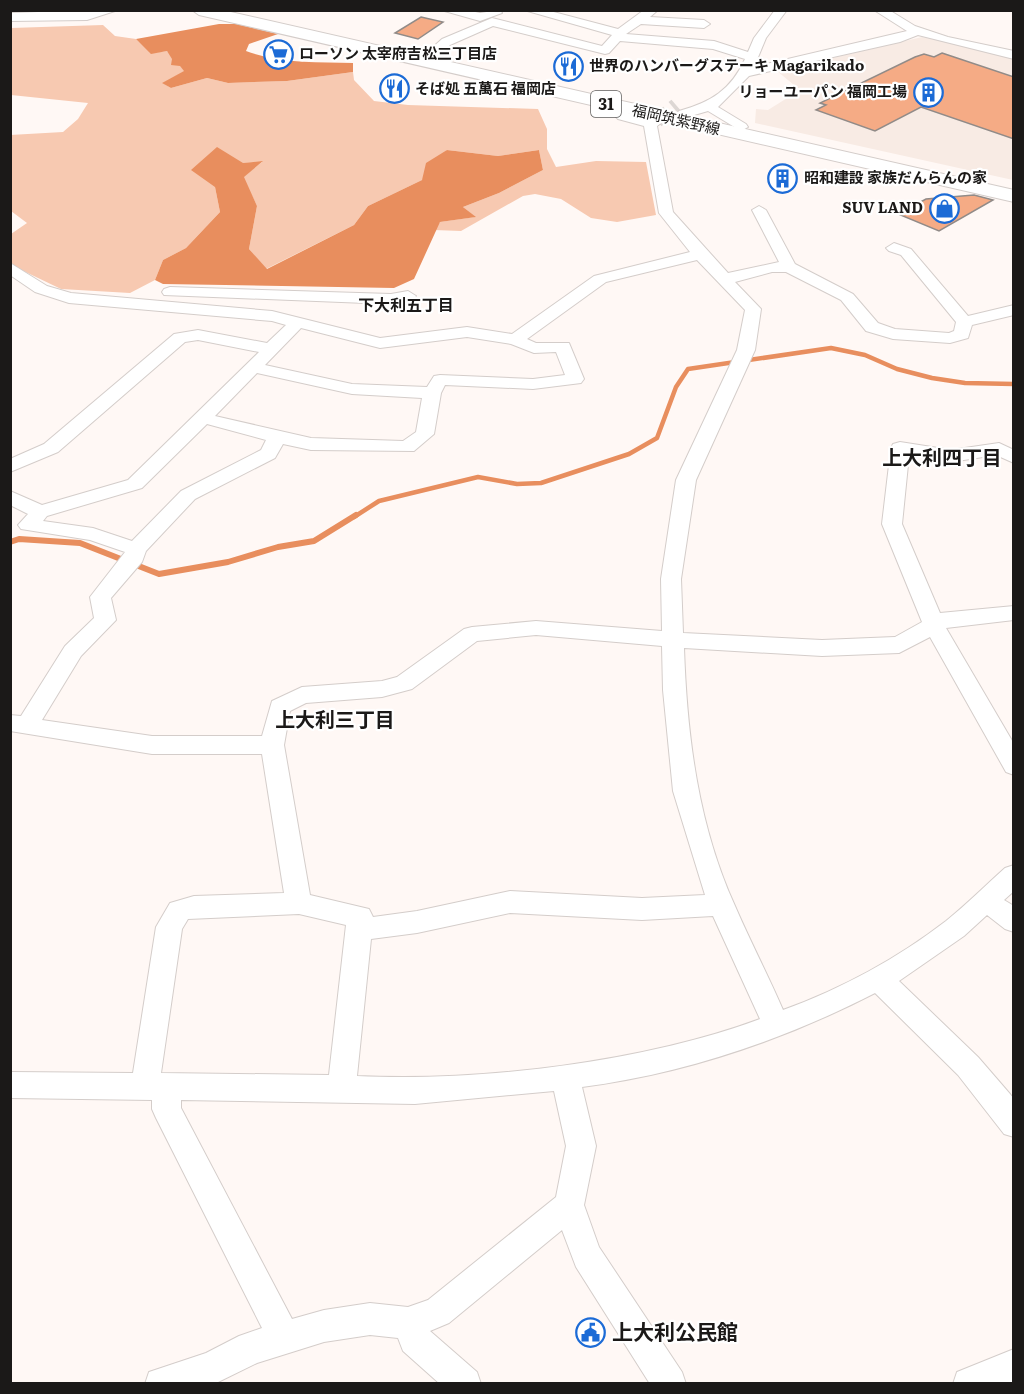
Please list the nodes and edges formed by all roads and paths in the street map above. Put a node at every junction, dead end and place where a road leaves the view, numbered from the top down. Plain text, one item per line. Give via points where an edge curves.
1 (112, 10) edge
2 (199, 10) edge
3 (227, 10) edge
4 (447, 10) edge
5 (503, 10) edge
6 (530, 10) edge
7 (652, 10) edge
8 (781, 10) edge
9 (880, 10) edge
10 (10, 17) edge
11 (641, 20) junction
12 (704, 24) dead end
13 (916, 32) junction
14 (620, 35) junction
15 (1014, 55) edge
16 (429, 56) junction
17 (752, 57) junction
18 (745, 73) junction
19 (732, 88) junction
20 (711, 106) junction
21 (626, 108) junction
22 (680, 110) junction
23 (741, 127) junction
24 (1014, 189) edge
25 (1014, 196) edge
26 (759, 210) dead end
27 (894, 248) dead end
28 (700, 254) junction
29 (789, 267) junction
30 (10, 268) edge
31 (725, 280) junction
32 (408, 296) dead end
33 (146, 303) junction
34 (1014, 310) edge
35 (964, 322) junction
36 (296, 324) junction
37 (515, 340) junction
38 (270, 349) junction
39 (252, 368) junction
40 (432, 393) junction
41 (203, 418) junction
42 (277, 438) junction
43 (1014, 458) edge
44 (10, 466) edge
45 (10, 497) edge
46 (26, 523) edge
47 (135, 553) junction
48 (1014, 613) edge
49 (934, 625) junction
50 (674, 640) junction
51 (19, 724) edge
52 (272, 744) junction
53 (1014, 766) edge
54 (1014, 875) edge
55 (988, 902) junction
56 (299, 903) junction
57 (721, 905) junction
58 (1014, 921) edge
59 (360, 929) junction
60 (878, 979) junction
61 (776, 1025) junction
62 (565, 1078) junction
63 (10, 1085) edge
64 (156, 1087) junction
65 (342, 1088) junction
66 (1014, 1124) edge
67 (569, 1205) junction
68 (408, 1323) junction
69 (284, 1337) junction
70 (1014, 1365) edge
71 (161, 1383) edge
72 (465, 1383) edge
73 (670, 1383) edge
74 (969, 1383) edge

1 - 10 street via 87,16
2 - 21 main road, 福岡筑紫野線 / 31
3 - 16 main road, 福岡筑紫野線 / 31
4 - 5 street via 480,18
6 - 14 street
7 - 11 street
8 - 17 street via 760,38
9 - 13 street
11 - 12 street
11 - 14 street
13 - 15 street
13 - 18 street
14 - 16 street via 604,50 488,23 446,42
14 - 17 street via 714,45
16 - 22 main road, 福岡筑紫野線 / 31
17 - 18 street
18 - 19 street
19 - 20 street
19 - 22 street
20 - 22 street
20 - 23 street
21 - 25 main road, 福岡筑紫野線 / 31
21 - 28 street via 620,114 654,123 666,213
22 - 23 main road, 福岡筑紫野線 / 31
23 - 24 main road, 福岡筑紫野線 / 31
26 - 29 street
27 - 35 street via 906,252
28 - 31 street
28 - 37 street via 600,279
29 - 31 street via 772,267
29 - 35 street via 847,297 872,327 893,334 950,338 962,334
30 - 33 street via 41,289 69,298
31 - 50 street via 753,309 746,350 686,480 671,579
32 - 33 street via 391,299 170,292 158,293
33 - 36 street via 272,316
34 - 35 street
36 - 37 street via 380,343 468,332
36 - 38 street
37 - 40 street via 534,348 563,347 575,379 533,384 440,380
38 - 39 street
38 - 44 street via 198,335 180,338 51,448
39 - 40 street via 352,390
39 - 41 street
40 - 42 street via 425,434 407,447 311,444
41 - 42 street
41 - 46 street via 135,484
42 - 47 street via 268,454 188,495
43 - 49 street via 999,449 951,456 900,447 892,524
45 - 46 street
46 - 47 street via 93,534
47 - 51 street via 100,597 105,620 73,651
48 - 49 street via 945,619
49 - 50 street via 899,645 822,648
49 - 53 street
50 - 52 street via 536,628 472,634 404,683 382,689 302,695 280,707
50 - 57 street via 674,690 685,791
51 - 52 street via 152,745
52 - 56 street
54 - 55 street
55 - 58 street
55 - 60 street
56 - 59 street via 360,917
56 - 64 street via 179,911 169,927
57 - 59 street via 642,909 510,902 417,922
57 - 61 street
59 - 65 street
60 - 61 street
60 - 66 street via 971,1069
61 - 62 street via 676,1055
62 - 65 street via 428,1090
62 - 67 street via 582,1146
63 - 64 street
64 - 65 street
64 - 69 street
67 - 68 street via 438,1312
67 - 73 street via 587,1256
68 - 69 street via 370,1320 324,1326
68 - 72 street via 415,1339
69 - 71 street via 212,1368
70 - 74 street

